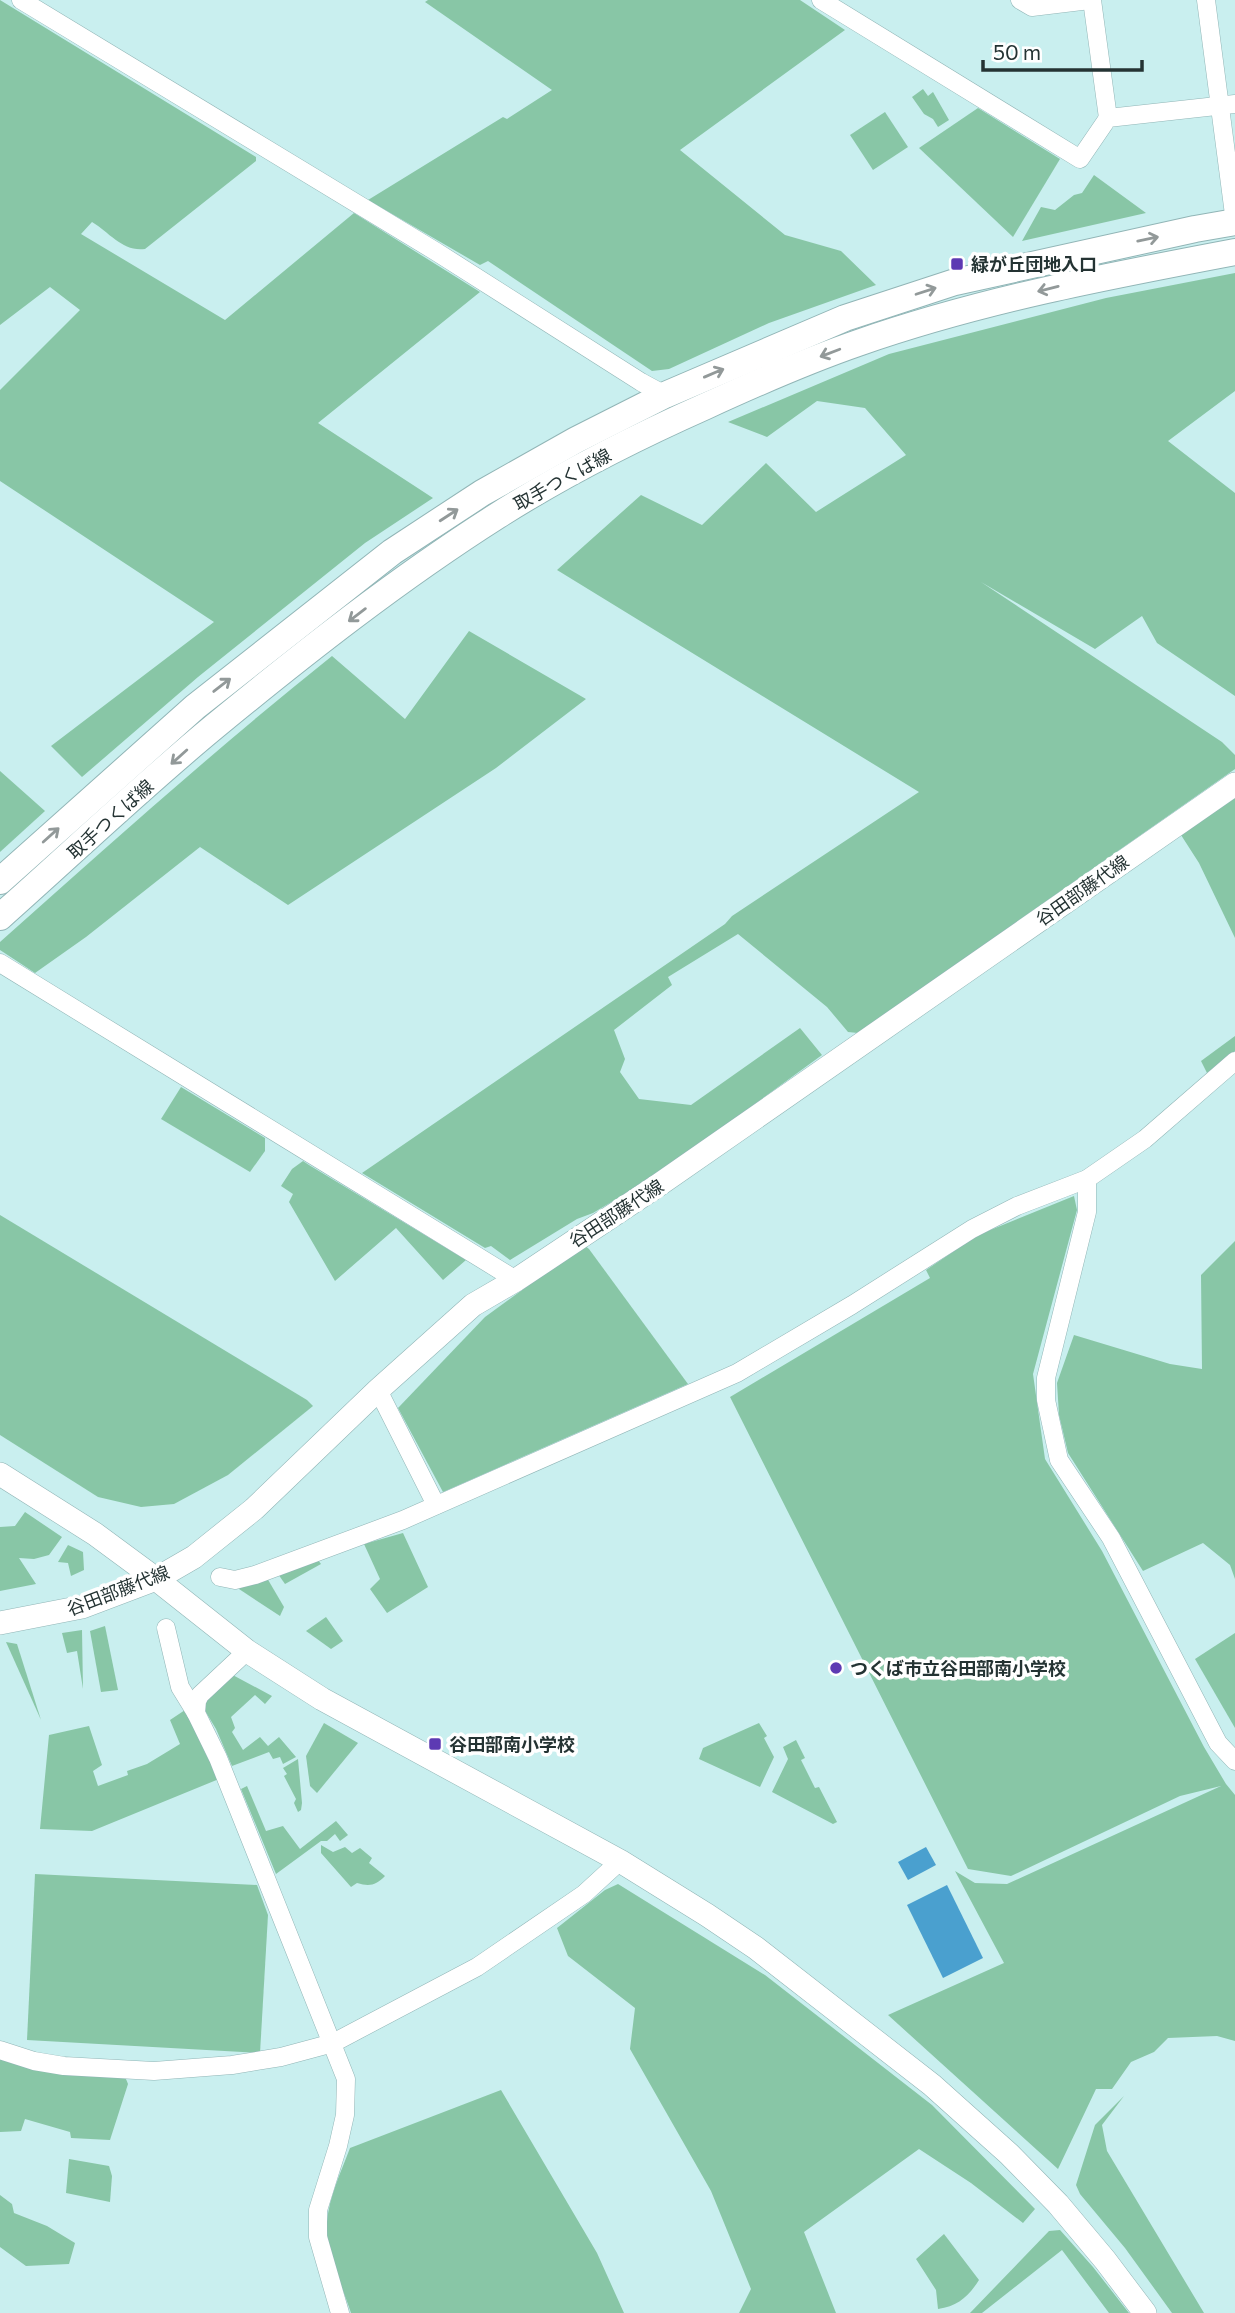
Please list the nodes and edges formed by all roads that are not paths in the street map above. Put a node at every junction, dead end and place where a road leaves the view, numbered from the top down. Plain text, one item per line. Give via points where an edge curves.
1 (21, 0) edge
2 (821, 0) edge
3 (1020, 0) edge
4 (1091, 0) edge
5 (1206, 0) edge
6 (1227, 105) edge
7 (1108, 118) junction
8 (1235, 222) edge
9 (1235, 252) edge
10 (665, 395) junction
11 (1235, 784) edge
12 (0, 881) edge
13 (0, 917) edge
14 (0, 963) edge
15 (1235, 1061) edge
16 (1087, 1179) junction
17 (516, 1280) junction
18 (378, 1390) junction
19 (0, 1474) edge
20 (436, 1505) junction
21 (220, 1577) dead end
22 (156, 1579) junction
23 (0, 1623) edge
24 (166, 1628) dead end
25 (247, 1651) junction
26 (196, 1713) junction
27 (1235, 1761) edge
28 (620, 1861) junction
29 (333, 2043) junction
30 (0, 2050) edge
31 (340, 2313) edge
32 (1145, 2313) edge

1 - 10 street
2 - 7 street via 1080,159
3 - 4 street via 1032,7
4 - 7 street
5 - 6 street
6 - 7 street
6 - 8 street
10 -> 8 main road, 取手つくば線 via 845,318 955,282
9 -> 13 main road, 取手つくば線 via 1079,281 962,310 858,343 778,373 589,463 496,516 324,639 213,728
12 -> 10 main road, 取手つくば線 via 195,707 392,552 529,465
11 - 17 main road, 谷田部藤代線
14 - 17 street
15 - 16 street via 1145,1139
16 - 20 street via 972,1229 737,1373
16 - 27 street via 1087,1212 1046,1378 1059,1460 1111,1538 1218,1743
17 - 18 main road, 谷田部藤代線 via 473,1305
18 - 20 street
18 - 22 main road, 谷田部藤代線 via 254,1510 194,1557
19 - 22 main road
20 - 21 street via 255,1575 235,1580
22 - 23 main road, 谷田部藤代線 via 82,1607
22 - 25 main road
24 - 26 street via 180,1687
25 - 26 street via 200,1695
25 - 28 main road via 322,1699
26 - 29 street
28 - 29 street via 584,1894 477,1967
28 - 32 main road via 756,1948 932,2085 1058,2204
29 - 30 street via 232,2065 154,2071 64,2066
29 - 31 street via 346,2079 345,2115 318,2210 318,2237

